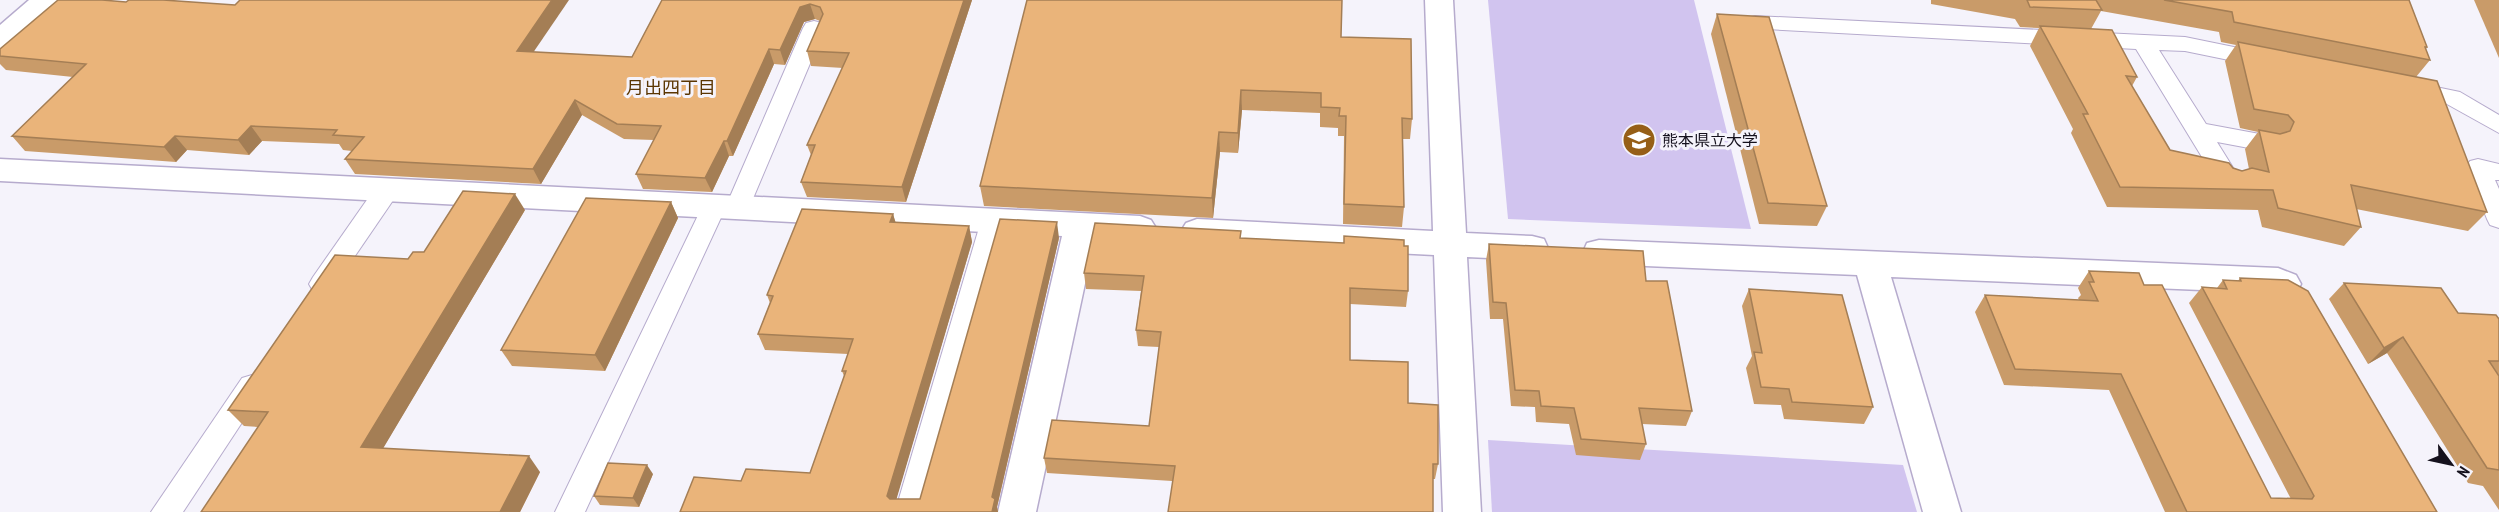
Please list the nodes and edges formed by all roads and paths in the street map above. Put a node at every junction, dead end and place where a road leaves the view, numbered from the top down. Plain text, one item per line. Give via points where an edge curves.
1 (46, 0) edge
2 (1439, 0) edge
3 (1755, 23) edge
4 (814, 28) edge
5 (0, 40) edge
6 (2143, 42) junction
7 (2278, 63) edge
8 (2382, 83) edge
9 (2499, 125) edge
10 (2198, 131) junction
11 (2265, 143) edge
12 (0, 170) edge
13 (2499, 172) edge
14 (2228, 179) edge
15 (387, 190) junction
16 (725, 207) junction
17 (2499, 219) edge
18 (993, 221) junction
19 (1081, 225) junction
20 (1449, 244) junction
21 (1871, 265) junction
22 (2157, 279) dead end
23 (2307, 297) edge
24 (306, 307) edge
25 (2174, 311) edge
26 (266, 366) edge
27 (166, 512) edge
28 (570, 512) edge
29 (910, 512) edge
30 (1017, 512) edge
31 (1462, 512) edge
32 (1942, 512) edge

1 - 5 street
2 - 20 street
3 - 6 lane
4 - 16 lane
6 - 7 lane via 2186,44
6 - 10 lane
8 - 9 lane via 2452,97
10 - 11 lane
10 - 14 lane
12 - 15 street
13 - 17 lane via 2478,167
15 - 16 street
15 - 24 lane
16 - 18 street
16 - 28 lane
18 - 19 street
18 - 29 lane
19 - 20 street
19 - 30 street
20 - 21 street
20 - 31 street
21 - 23 street via 2278,281
21 - 32 street
22 - 25 street
26 - 27 lane

